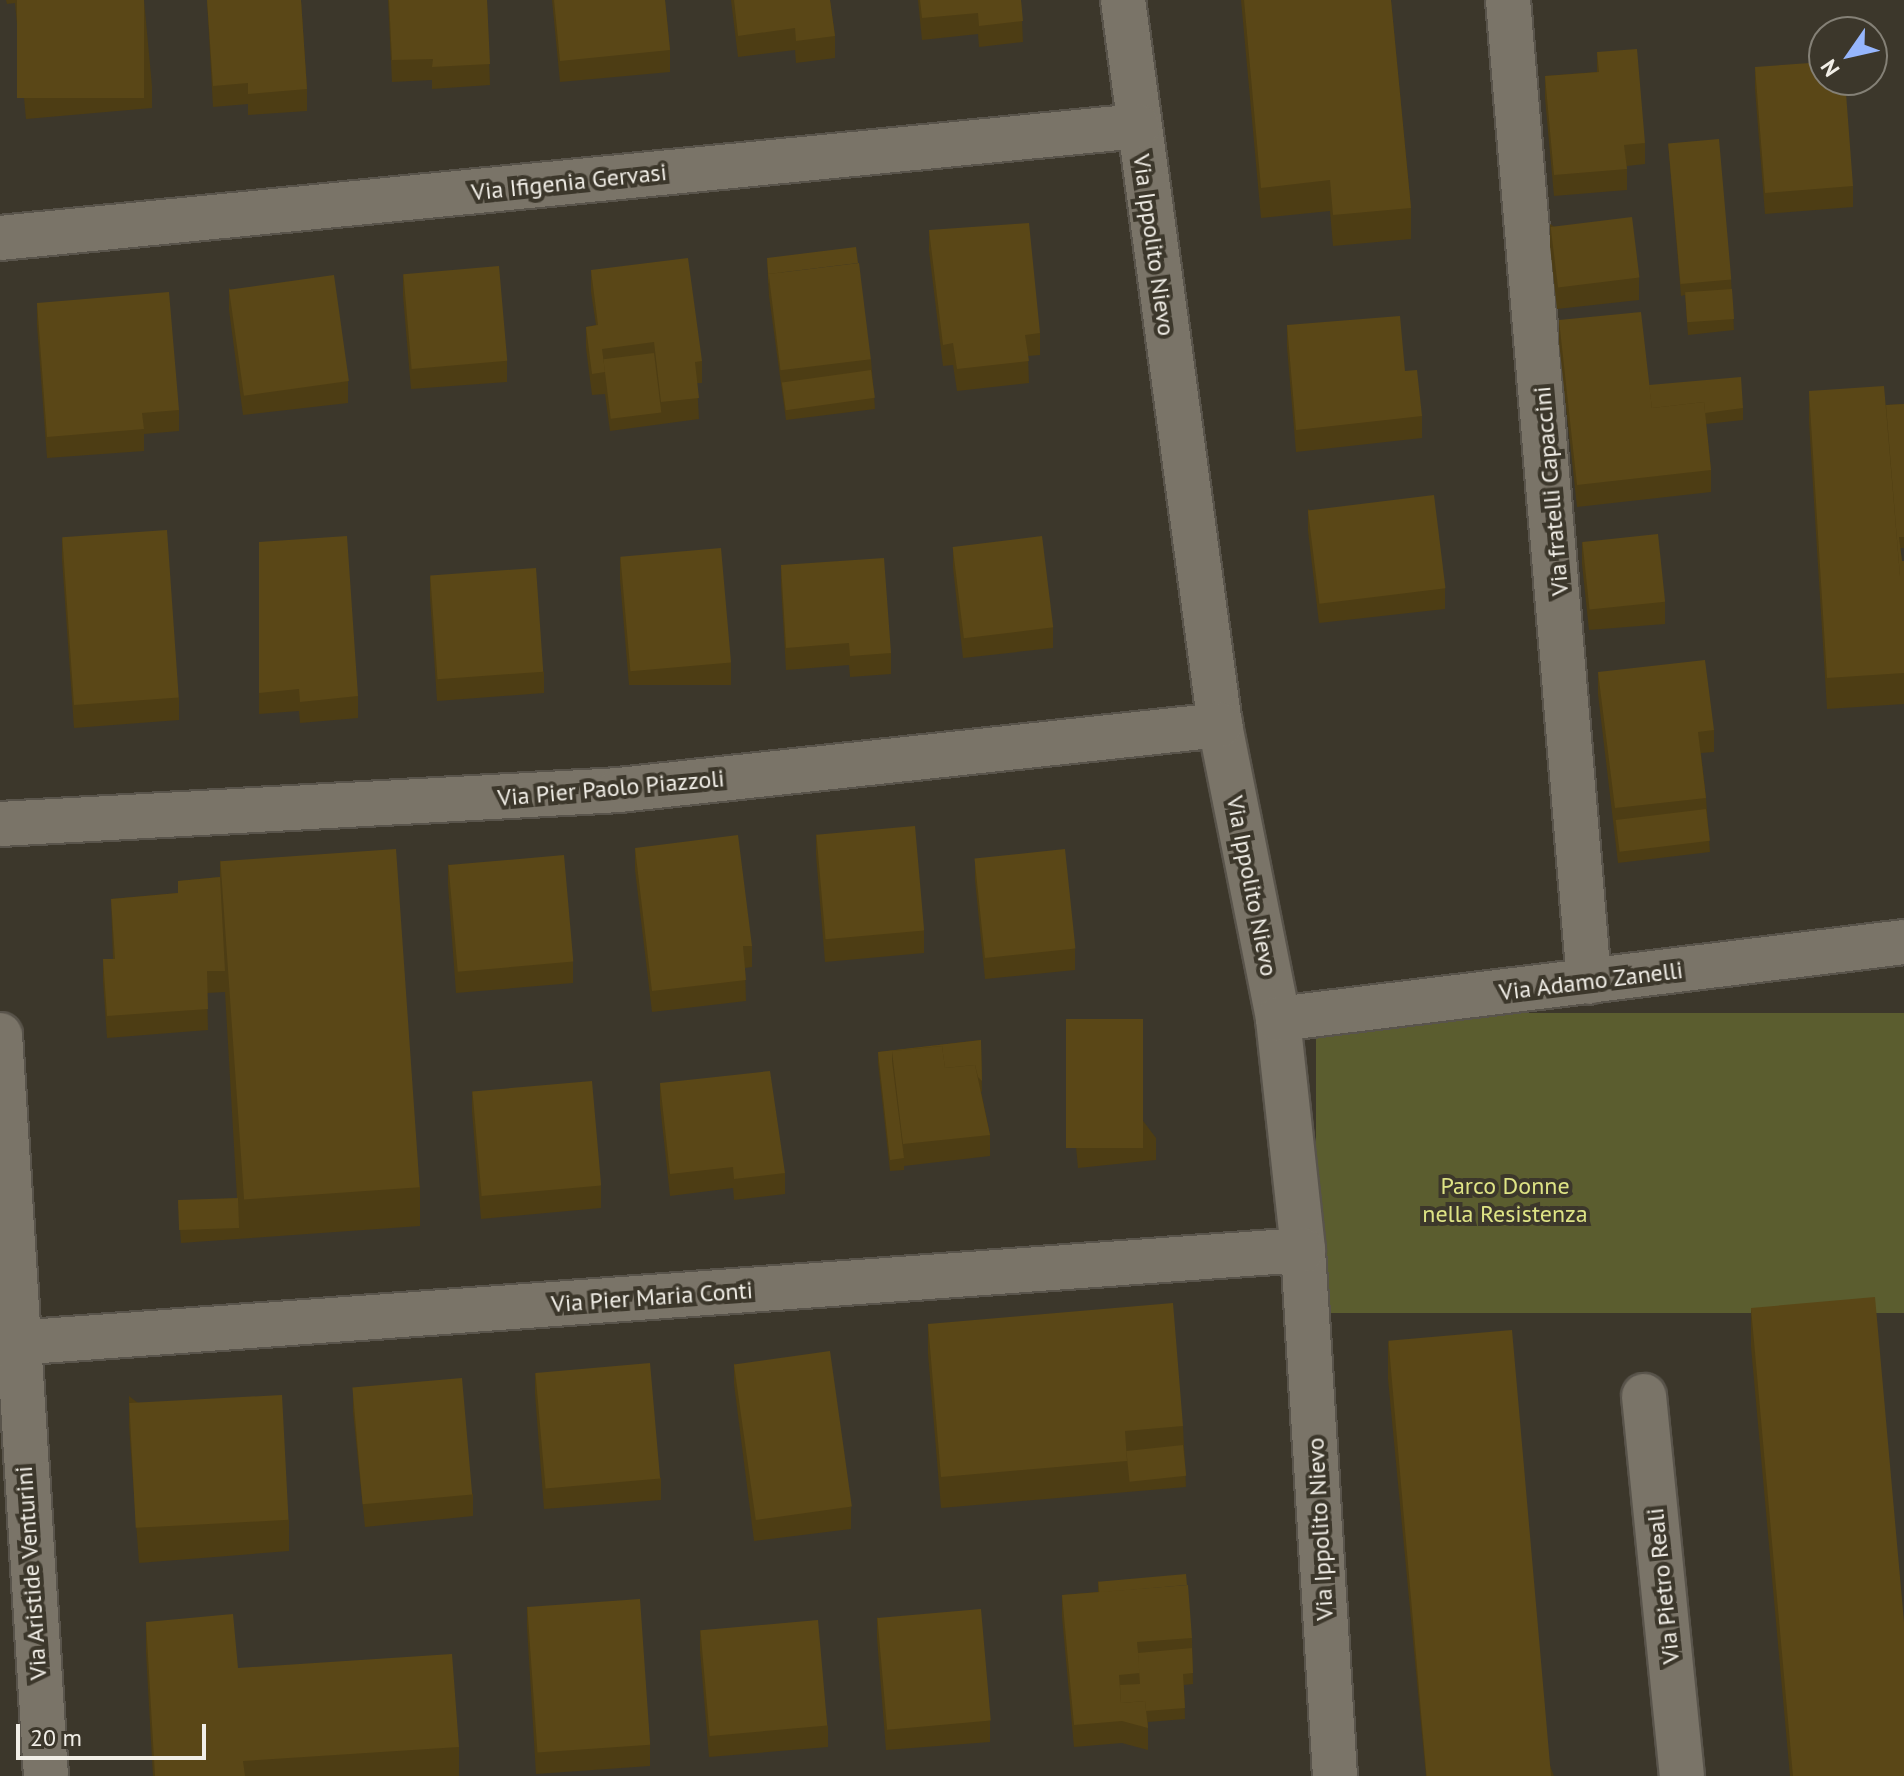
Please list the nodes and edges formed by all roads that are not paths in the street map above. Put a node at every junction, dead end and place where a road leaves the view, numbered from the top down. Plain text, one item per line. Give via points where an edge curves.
1 (1123, 0) edge
2 (1508, 0) edge
3 (1138, 126) junction
4 (0, 238) edge
5 (1220, 725) junction
6 (0, 824) edge
7 (1904, 942) edge
8 (1589, 982) junction
9 (1278, 1019) junction
10 (0, 1035) edge
11 (1303, 1250) junction
12 (7, 1343) edge
13 (1644, 1396) dead end
14 (46, 1776) edge
15 (1335, 1776) edge
16 (1682, 1776) edge

1 - 3 street, Via Ippolito Nievo
2 - 8 street, Via fratelli Capaccini
3 - 4 street, Via Ifigenia Gervasi
3 - 5 street, Via Ippolito Nievo
5 - 6 street, Via Pier Paolo Piazzoli via 619,790
5 - 9 street, Via Ippolito Nievo
7 - 8 street, Via Adamo Zanelli
8 - 9 street, Via Adamo Zanelli
9 - 11 street, Via Ippolito Nievo
10 - 12 street, Via Aristide Venturini
11 - 12 street, Via Pier Maria Conti
11 - 15 street, Via Ippolito Nievo
12 - 14 street, Via Aristide Venturini
13 - 16 street, Via Pietro Reali

